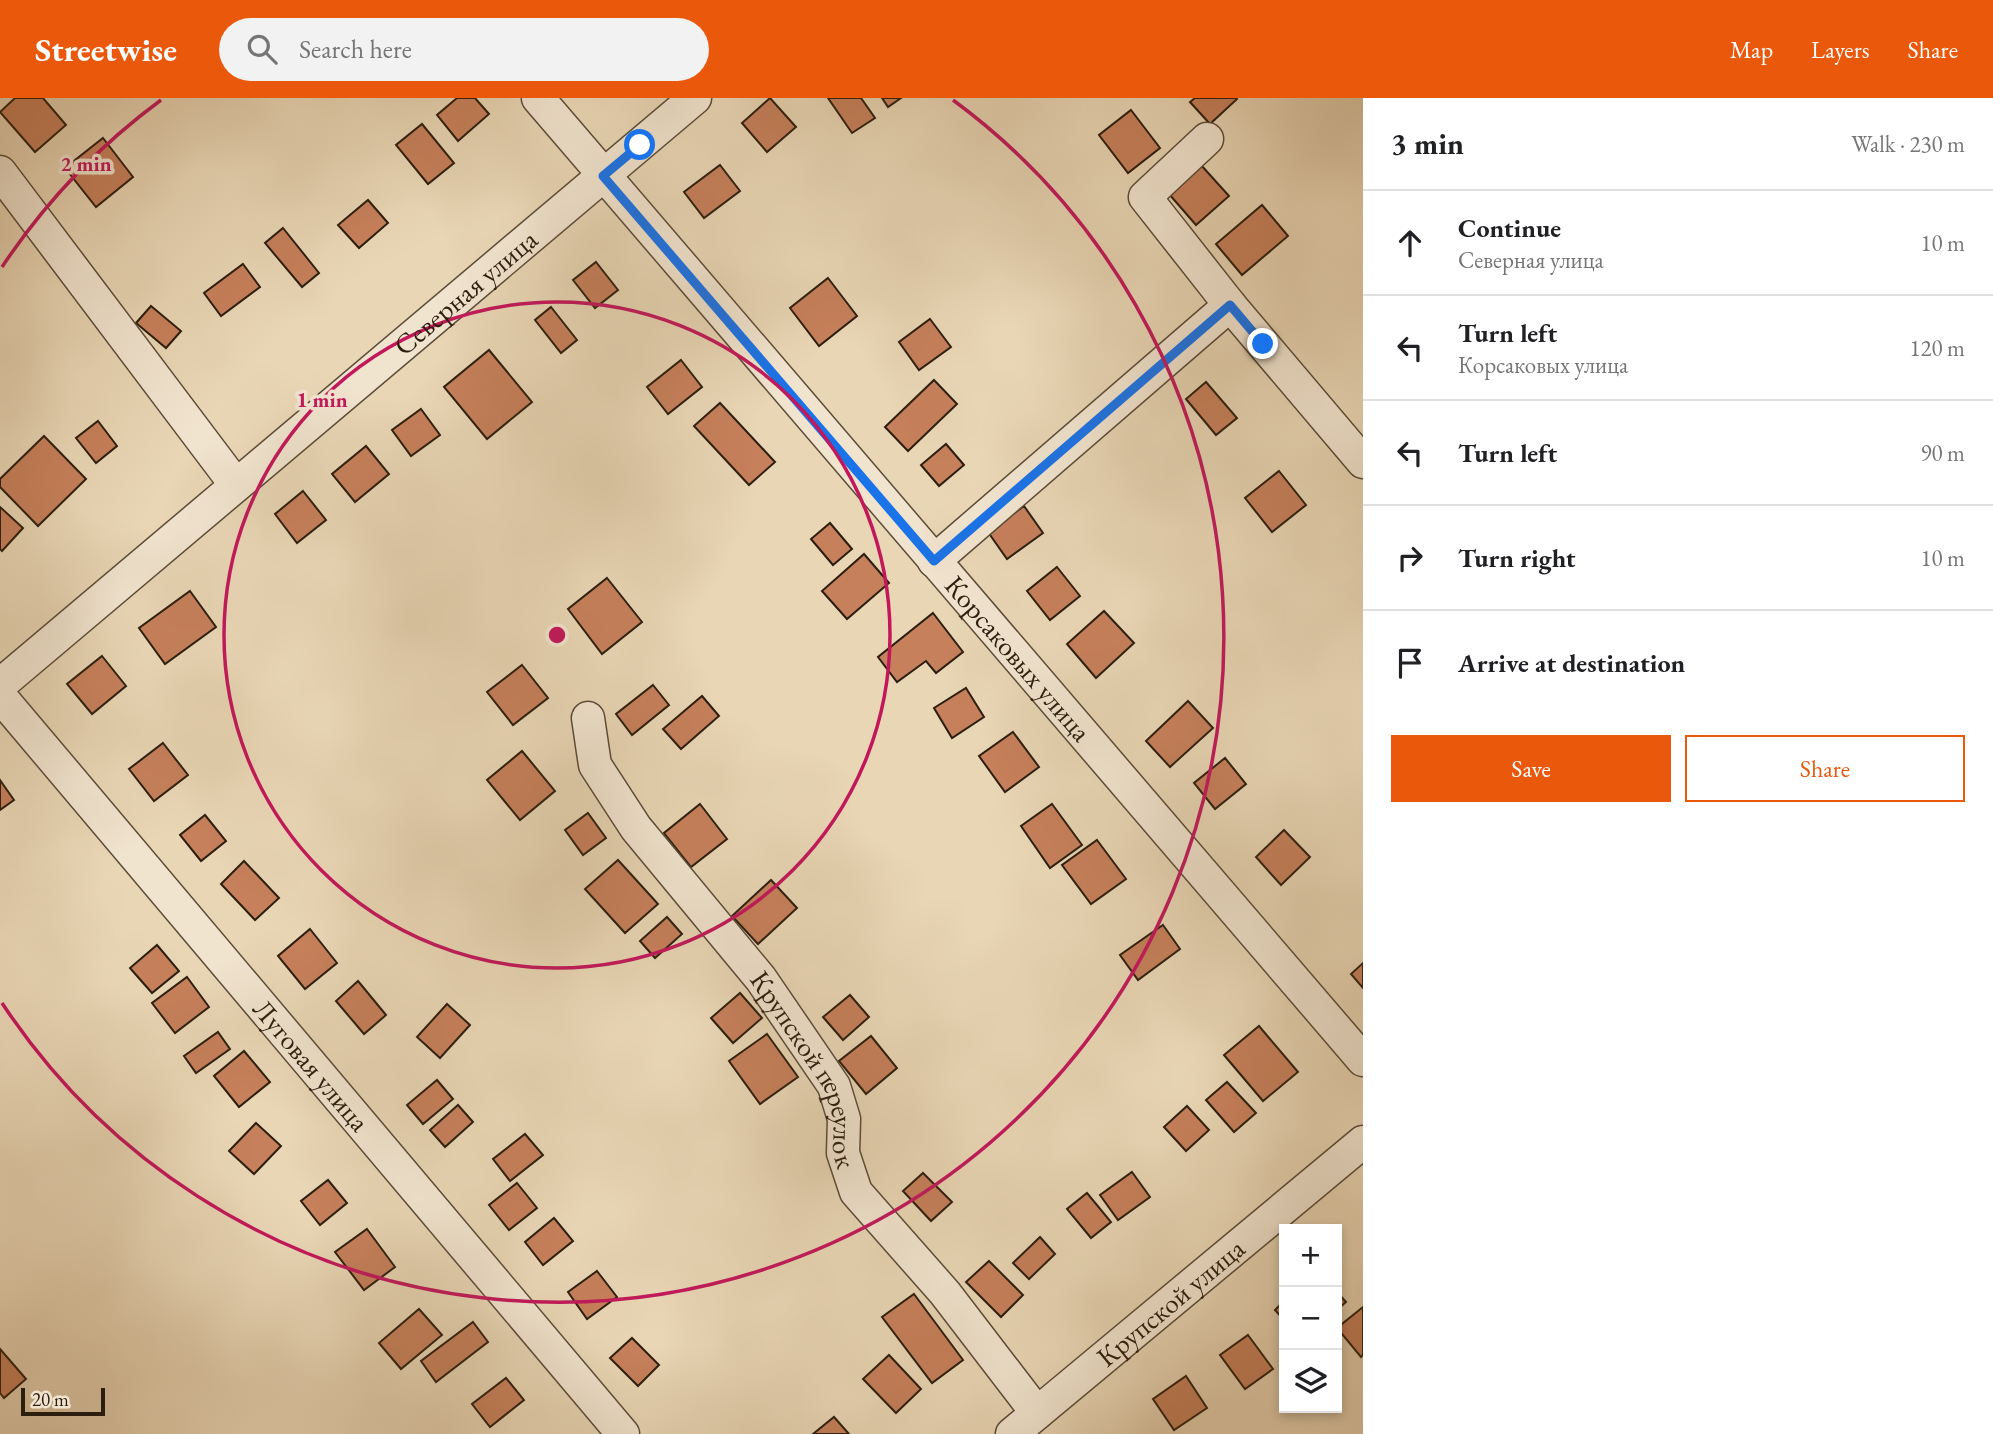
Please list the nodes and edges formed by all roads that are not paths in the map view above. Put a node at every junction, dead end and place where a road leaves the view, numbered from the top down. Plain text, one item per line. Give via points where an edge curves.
1 (538, 98) edge
2 (695, 98) edge
3 (1206, 139) dead end
4 (0, 172) edge
5 (603, 176) junction
6 (1230, 305) junction
7 (1363, 461) edge
8 (236, 485) junction
9 (934, 561) junction
10 (0, 685) edge
11 (0, 696) edge
12 (588, 718) dead end
13 (1363, 1060) edge
14 (1363, 1142) edge
15 (1037, 1413) junction
16 (623, 1434) edge
17 (1012, 1434) edge

1 - 5 street, Корсаковых улица
2 - 5 street, Северная улица
3 - 6 street via 1145,197
4 - 8 street
5 - 8 street, Северная улица
5 - 9 street, Корсаковых улица
6 - 7 street
6 - 9 street
8 - 10 street, Северная улица
9 - 13 street, Корсаковых улица
11 - 16 street, Луговая улица
12 - 15 street, Крупской переулок via 595,765 636,828 761,979 834,1086 844,1119 843,1153 856,1192 945,1293
14 - 15 street, Крупской улица
15 - 17 street, Крупской улица

